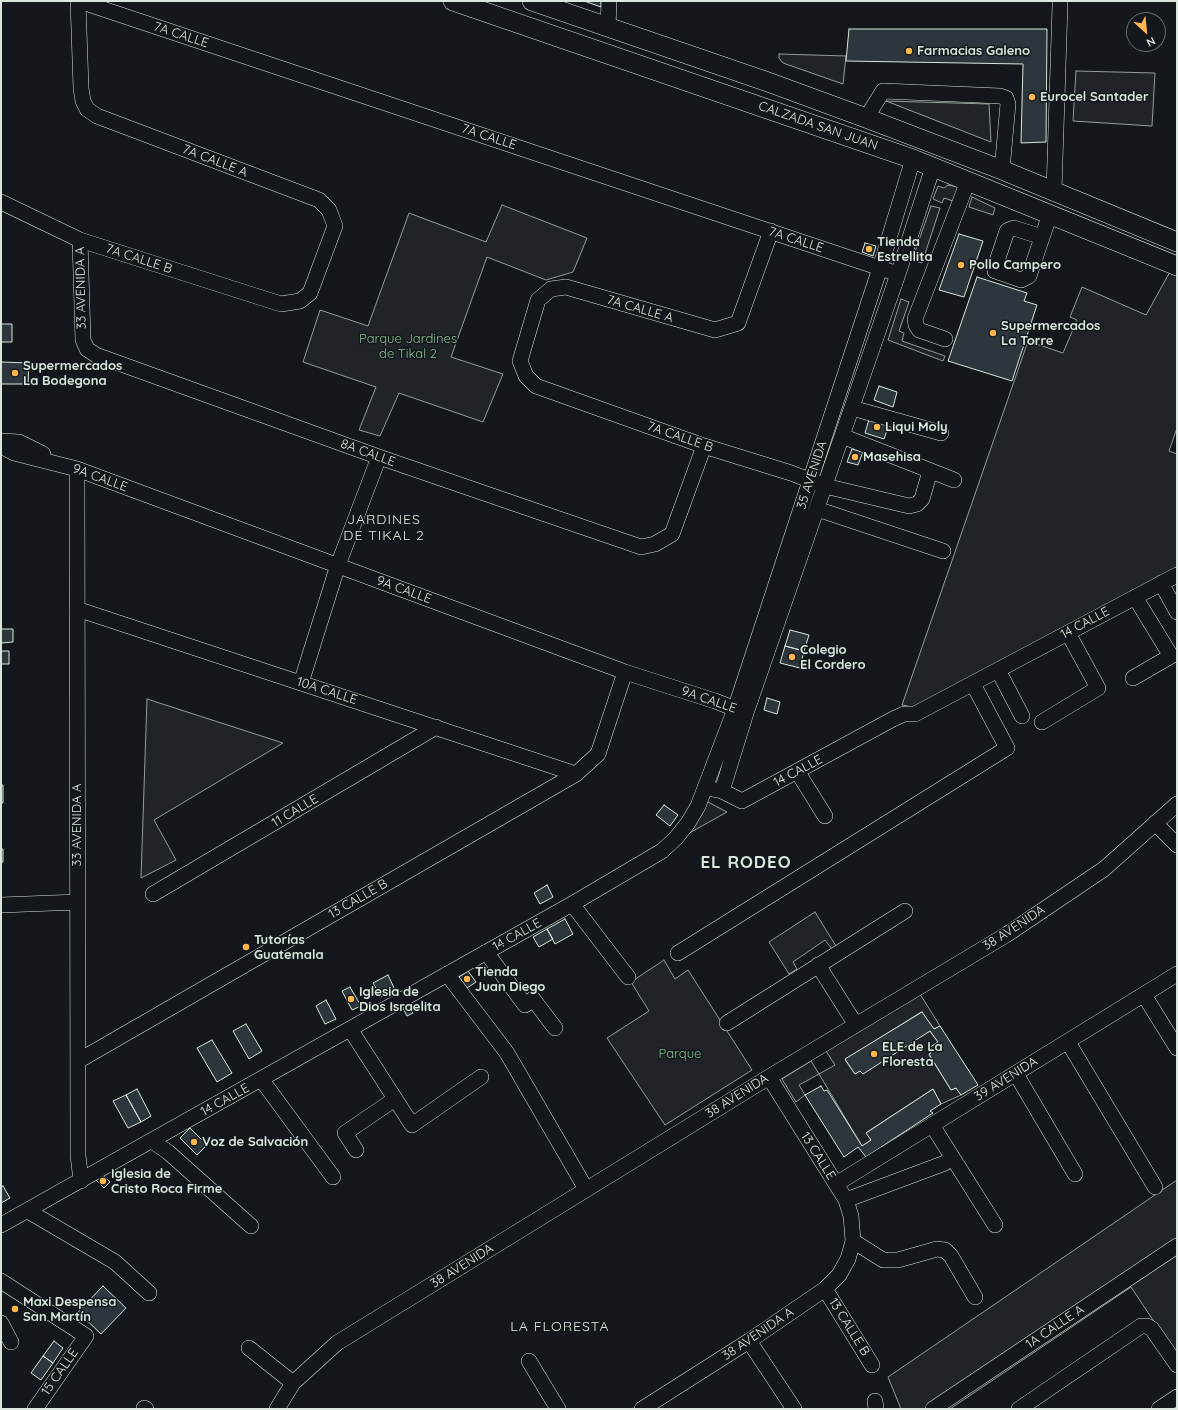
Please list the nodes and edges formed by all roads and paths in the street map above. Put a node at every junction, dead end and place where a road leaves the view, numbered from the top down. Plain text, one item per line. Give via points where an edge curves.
1 (79, 1) edge
2 (453, 1) edge
3 (532, 1) edge
4 (609, 1) edge
5 (1060, 5) dead end
6 (608, 27) junction
7 (866, 118) junction
8 (913, 159) junction
9 (933, 167) junction
10 (1002, 170) junction
11 (968, 181) junction
12 (1054, 191) junction
13 (1, 202) edge
14 (1050, 214) junction
15 (771, 231) junction
16 (1042, 237) dead end
17 (80, 240) junction
18 (1177, 242) edge
19 (1177, 266) edge
20 (880, 268) junction
21 (898, 274) junction
22 (281, 304) joint
23 (945, 338) dead end
24 (96, 355) joint
25 (536, 386) joint
26 (852, 408) junction
27 (941, 433) dead end
28 (842, 436) junction
29 (1, 441) edge
30 (1, 446) edge
31 (704, 446) junction
32 (379, 457) junction
33 (70, 466) junction
34 (930, 471) junction
35 (954, 480) dead end
36 (810, 482) junction
37 (825, 486) junction
38 (817, 509) junction
39 (943, 551) dead end
40 (338, 565) junction
41 (1177, 575) edge
42 (1161, 583) junction
43 (1135, 597) junction
44 (77, 609) junction
45 (1177, 612) edge
46 (1068, 632) junction
47 (998, 670) junction
48 (625, 672) junction
49 (1133, 678) dead end
50 (300, 682) junction
51 (973, 684) junction
52 (740, 711) junction
53 (1022, 716) dead end
54 (1042, 722) dead end
55 (436, 727) junction
56 (797, 771) junction
57 (576, 774) junction
58 (706, 788) junction
59 (722, 791) junction
60 (1177, 804) edge
61 (826, 816) dead end
62 (1155, 823) junction
63 (1177, 845) edge
64 (153, 894) dead end
65 (78, 902) junction
66 (572, 904) junction
67 (1, 905) edge
68 (905, 911) dead end
69 (486, 952) junction
70 (678, 953) dead end
71 (818, 965) junction
72 (448, 974) junction
73 (1177, 974) edge
74 (628, 977) dead end
75 (1144, 995) junction
76 (727, 1023) dead end
77 (856, 1025) junction
78 (555, 1028) dead end
79 (350, 1029) junction
80 (1068, 1042) junction
81 (1177, 1048) edge
82 (78, 1061) junction
83 (1016, 1074) junction
84 (481, 1077) dead end
85 (769, 1077) junction
86 (261, 1079) junction
87 (394, 1099) junction
88 (932, 1125) junction
89 (152, 1141) junction
90 (356, 1150) dead end
91 (945, 1163) dead end
92 (1075, 1174) dead end
93 (333, 1177) dead end
94 (81, 1181) junction
95 (836, 1184) junction
96 (1156, 1187) dead end
97 (586, 1189) junction
98 (846, 1200) junction
99 (28, 1211) junction
100 (1, 1225) edge
101 (995, 1225) dead end
102 (251, 1226) dead end
103 (853, 1241) junction
104 (1177, 1246) edge
105 (1, 1281) edge
106 (825, 1289) junction
107 (150, 1293) dead end
108 (975, 1296) dead end
109 (1, 1323) edge
110 (749, 1341) junction
111 (10, 1342) dead end
112 (249, 1348) dead end
113 (529, 1361) dead end
114 (872, 1365) dead end
115 (1177, 1365) edge
116 (293, 1383) junction
117 (1177, 1397) edge
118 (660, 1404) edge
119 (35, 1409) edge
120 (277, 1409) edge
121 (558, 1409) edge
122 (642, 1409) edge
123 (794, 1409) edge
124 (933, 1409) edge
125 (1019, 1409) edge
126 (1159, 1409) edge

1 - 15 street, 7A CALLE
1 - 22 street, 7A CALLE A via 82,101 87,109 97,116 319,200 329,210 335,226 310,293 300,301
2 - 8 main road, CALZADA SAN JUAN
3 - 6 main road, CALZADA SAN JUAN
4 - 6 street
5 - 12 street
6 - 7 main road, CALZADA SAN JUAN
7 - 10 main road, CALZADA SAN JUAN
7 - 10 street via 883,90 1006,98 1008,104
8 - 9 main road, CALZADA SAN JUAN
8 - 20 street, 35 AVENIDA
9 - 11 main road, CALZADA SAN JUAN
9 - 21 street, 35 AVENIDA
10 - 12 main road, CALZADA SAN JUAN
11 - 14 main road, CALZADA SAN JUAN
11 - 23 street via 915,319 919,330
12 - 18 main road, CALZADA SAN JUAN
13 - 17 street, 7A CALLE B
14 - 16 street
14 - 19 main road, CALZADA SAN JUAN
15 - 20 street, 7A CALLE
15 - 25 street, 7A CALLE A via 738,323 715,330 566,287 551,289 538,300 520,361 526,376
17 - 22 street, 7A CALLE B
17 - 24 street, 33 AVENIDA A via 83,340 87,349
20 - 21 street, 7A CALLE
20 - 36 street, 35 AVENIDA
21 - 26 street, 35 AVENIDA
24 - 32 street, 8A CALLE
25 - 31 street, 7A CALLE B
26 - 27 street
26 - 28 street, 35 AVENIDA
28 - 34 street
28 - 37 street, 35 AVENIDA
29 - 33 street, 9A CALLE via 19,442
30 - 33 street, 9A CALLE via 14,453
31 - 32 street, 8A CALLE via 672,534 656,544 641,547
31 - 36 street, 7A CALLE B via 791,473
32 - 40 street
33 - 40 street, 9A CALLE
33 - 44 street, 33 AVENIDA A
34 - 35 street
34 - 37 street, 7A CALLE B via 922,499 917,504 909,506
36 - 37 street, 7A CALLE B
36 - 52 street, 35 AVENIDA
37 - 38 street, 35 AVENIDA
38 - 39 street
38 - 52 street, 35 AVENIDA
40 - 48 street, 9A CALLE
40 - 50 street
41 - 42 street, 14 CALLE
42 - 43 street, 14 CALLE
42 - 45 street
43 - 46 street, 14 CALLE
43 - 49 street via 1171,656
44 - 50 street, 10A CALLE
44 - 65 street, 33 AVENIDA A
46 - 47 street, 14 CALLE
46 - 54 street via 1098,688
47 - 51 street, 14 CALLE
47 - 53 street
48 - 52 street, 9A CALLE
48 - 57 street, 13 CALLE B via 598,754
50 - 55 street, 10A CALLE
51 - 56 street, 14 CALLE via 915,714 904,714 893,719
51 - 70 street via 1007,748
52 - 58 street, 35 AVENIDA
52 - 59 street, 35 AVENIDA
55 - 57 street, 10A CALLE
55 - 64 street, 11 CALLE
56 - 59 street, 14 CALLE via 742,801
56 - 61 street
57 - 82 street, 13 CALLE B
58 - 59 street, 14 CALLE
58 - 66 street, 14 CALLE via 688,823 662,851
60 - 62 street, 38 AVENIDA
62 - 63 street
62 - 77 street, 38 AVENIDA via 1104,869 1006,935
65 - 67 street
65 - 82 street, 33 AVENIDA A
66 - 69 street, 14 CALLE
66 - 74 street
68 - 71 street
69 - 72 street, 14 CALLE
69 - 78 street via 525,1006 533,999
71 - 76 street
71 - 77 street
72 - 79 street, 14 CALLE
72 - 97 street via 507,1053
73 - 75 street, 39 AVENIDA
75 - 80 street, 39 AVENIDA
75 - 81 street
77 - 85 street, 38 AVENIDA
79 - 86 street, 14 CALLE
79 - 87 street
80 - 83 street, 39 AVENIDA
80 - 96 street
82 - 94 street, 33 AVENIDA A via 78,1155
83 - 88 street, 39 AVENIDA
83 - 92 street
84 - 87 street via 412,1126
85 - 95 street, 13 CALLE
85 - 97 street, 38 AVENIDA
86 - 89 street, 14 CALLE
86 - 93 street
87 - 90 street via 345,1133
88 - 95 street, 39 AVENIDA
88 - 101 street
89 - 94 street, 14 CALLE
89 - 102 street via 168,1152
91 - 98 street
94 - 99 street, 14 CALLE
95 - 98 street, 13 CALLE
97 - 116 street, 38 AVENIDA via 337,1343
98 - 103 street, 13 CALLE via 851,1216
99 - 100 street, 14 CALLE
99 - 107 street via 115,1262
103 - 106 street, 38 AVENIDA A via 848,1259 839,1275
103 - 108 street via 883,1260 898,1260 945,1250
104 - 124 street, 1A CALLE A
105 - 119 street, 15 CALLE via 86,1336
106 - 110 street, 38 AVENIDA A
106 - 114 street, 13 CALLE B
109 - 111 street
110 - 118 street, 38 AVENIDA A
110 - 123 street
112 - 116 street
113 - 121 street
115 - 125 street via 1152,1329 1141,1326
116 - 120 street
117 - 126 street
118 - 122 street, 38 AVENIDA A

